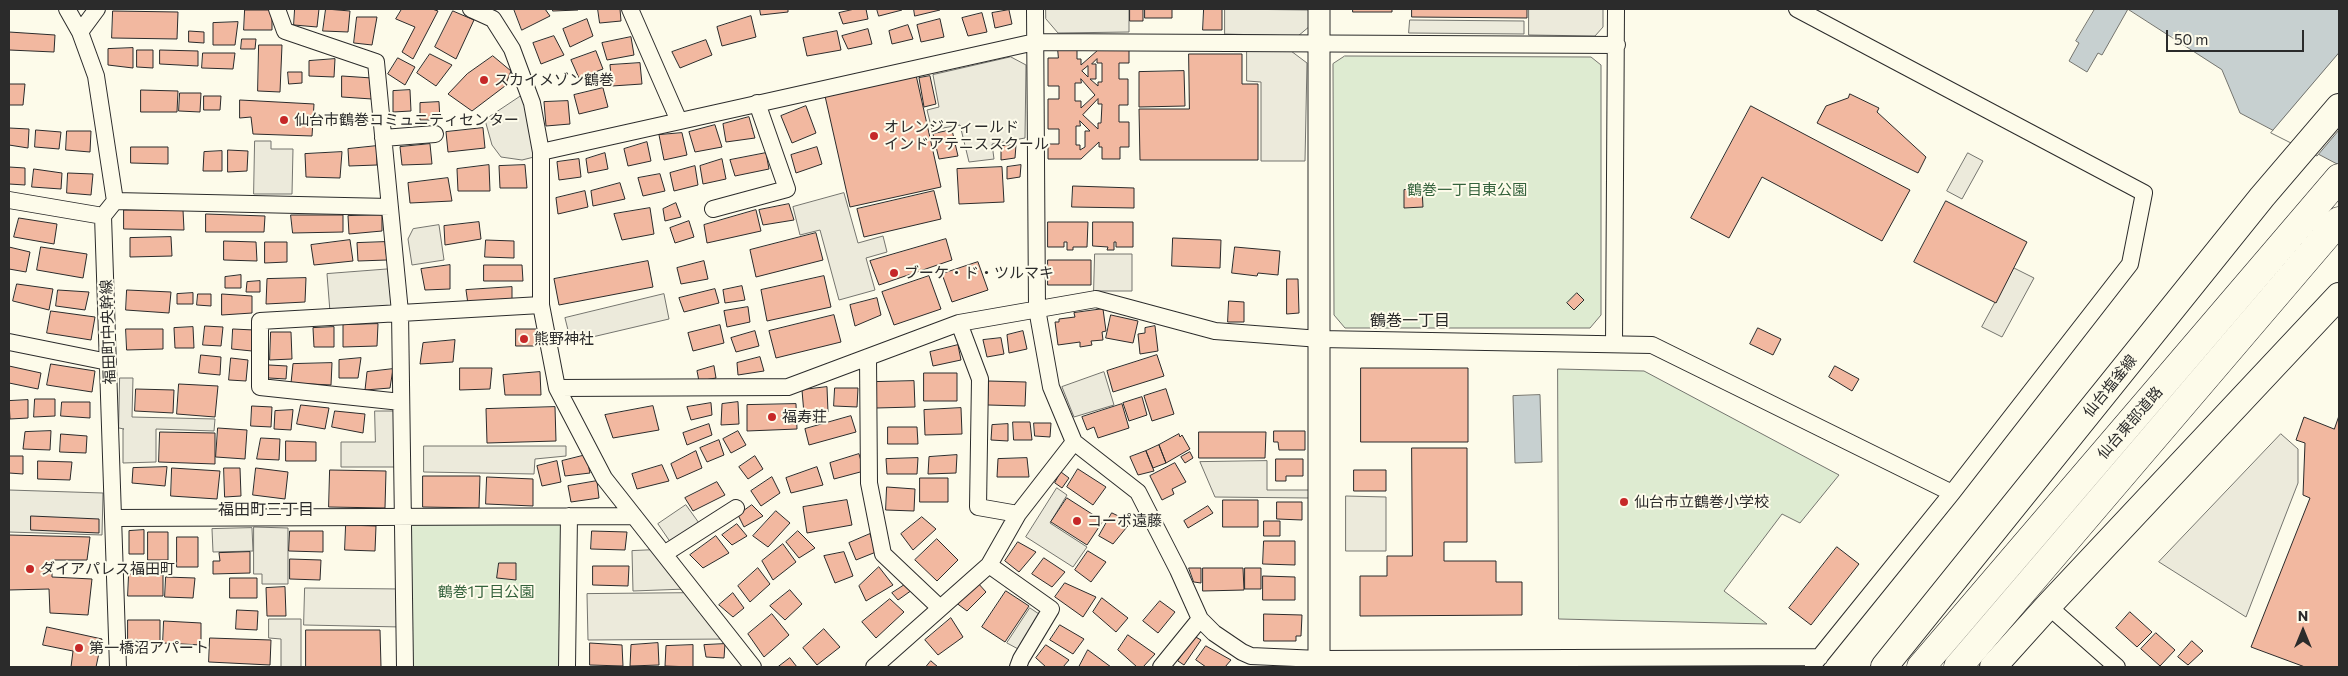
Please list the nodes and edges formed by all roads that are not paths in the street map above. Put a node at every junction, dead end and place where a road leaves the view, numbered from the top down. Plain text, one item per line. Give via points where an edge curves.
1 (67, 9) edge
2 (96, 9) edge
3 (277, 9) edge
4 (471, 9) edge
5 (630, 9) edge
6 (1035, 9) edge
7 (1319, 9) edge
8 (1616, 9) edge
9 (1797, 9) edge
10 (80, 32) junction
11 (1035, 42) junction
12 (1319, 44) junction
13 (1617, 45) junction
14 (757, 103) junction
15 (2339, 107) edge
16 (680, 121) junction
17 (435, 134) dead end
18 (383, 138) junction
19 (541, 152) junction
20 (2339, 178) edge
21 (9, 200) edge
22 (115, 201) junction
23 (390, 207) junction
24 (713, 209) dead end
25 (103, 216) junction
26 (2339, 221) edge
27 (2339, 296) edge
28 (541, 305) junction
29 (1037, 309) junction
30 (400, 312) junction
31 (960, 323) junction
32 (1320, 339) junction
33 (9, 342) edge
34 (1614, 344) junction
35 (868, 357) junction
36 (108, 362) junction
37 (557, 388) junction
38 (402, 402) junction
39 (1074, 442) junction
40 (1952, 493) junction
41 (736, 508) dead end
42 (1018, 514) junction
43 (569, 516) junction
44 (634, 516) junction
45 (403, 517) junction
46 (114, 518) junction
47 (664, 554) junction
48 (989, 565) junction
49 (2048, 606) junction
50 (939, 607) junction
51 (1200, 619) junction
52 (1246, 661) edge
53 (1816, 662) edge
54 (1319, 663) edge
55 (118, 667) edge
56 (405, 667) edge
57 (567, 667) edge
58 (753, 667) edge
59 (874, 667) edge
60 (1018, 667) edge
61 (1161, 667) edge
62 (1884, 667) edge
63 (1921, 667) edge
64 (1958, 667) edge
65 (1993, 667) edge
66 (2117, 667) edge

1 - 10 street
2 - 10 street
3 - 18 street via 285,31 376,62
4 - 19 street via 493,19 512,49 532,103
5 - 16 street
6 - 11 street
7 - 12 street
8 - 13 street
9 - 40 street via 2144,193 2130,264
10 - 22 street via 96,76
11 - 12 street
11 - 14 street
11 - 29 street
12 - 13 street
12 - 32 street
13 - 34 street
14 - 16 street
14 - 24 street via 787,189
15 - 62 main road, 仙台塩釜線 via 2262,197
16 - 19 street
17 - 18 street
18 - 23 street
19 - 28 street
20 - 63 highway, 仙台東部道路
21 - 25 street
22 - 23 street
22 - 25 street
23 - 30 street
25 - 36 street, 福田町中央幹線
26 - 64 highway, 仙台東部道路
27 - 49 main road
28 - 30 street
28 - 37 street
29 - 31 street
29 - 32 street via 1096,299 1215,331
29 - 39 street via 1050,387
30 - 38 street
30 - 38 street via 260,321 260,387
31 - 35 street
31 - 42 street via 980,379 978,507
32 - 34 street
32 - 54 street
33 - 36 street
34 - 40 street via 1652,345
35 - 37 street via 788,387
35 - 50 street via 869,482 883,554
36 - 46 street, 福田町中央幹線
37 - 44 street via 604,478
38 - 45 street
39 - 42 street
39 - 51 street via 1138,492
40 - 53 street
41 - 47 street
42 - 48 street
43 - 44 street
43 - 45 street
43 - 57 street
44 - 47 street
45 - 46 street
45 - 56 street
46 - 55 street, 福田町中央幹線
47 - 58 street
48 - 50 street
48 - 60 street via 1052,609
49 - 65 main road
49 - 66 street
50 - 59 street
51 - 52 street via 1242,652
51 - 61 street
52 - 54 street
53 - 54 street

